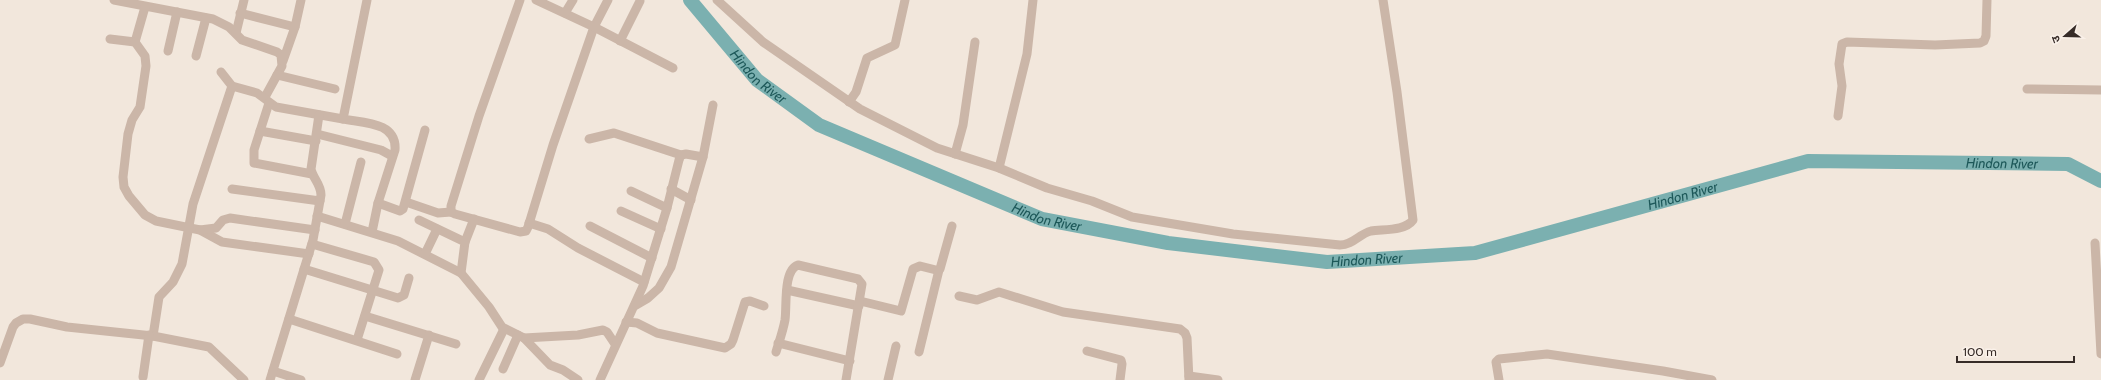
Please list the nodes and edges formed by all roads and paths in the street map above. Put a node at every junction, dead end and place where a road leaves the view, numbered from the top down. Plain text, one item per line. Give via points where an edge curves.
1 (114, 0) edge
2 (244, 0) edge
3 (301, 0) edge
4 (366, 0) edge
5 (520, 0) edge
6 (536, 0) edge
7 (573, 0) edge
8 (608, 0) edge
9 (717, 0) edge
10 (906, 0) edge
11 (1033, 0) edge
12 (1386, 0) edge
13 (1987, 0) edge
14 (640, 1) dead end
15 (145, 7) junction
16 (177, 12) junction
17 (240, 13) junction
18 (565, 13) junction
19 (206, 18) junction
20 (295, 27) junction
21 (594, 27) junction
22 (236, 33) junction
23 (110, 39) dead end
24 (620, 40) junction
25 (135, 42) junction
26 (975, 42) dead end
27 (168, 51) dead end
28 (196, 56) dead end
29 (283, 61) junction
30 (673, 68) dead end
31 (221, 72) dead end
32 (278, 75) junction
33 (232, 86) junction
34 (335, 89) dead end
35 (2027, 89) dead end
36 (2101, 90) edge
37 (267, 100) junction
38 (849, 102) junction
39 (713, 104) dead end
40 (319, 115) junction
41 (1838, 116) dead end
42 (343, 119) junction
43 (425, 130) dead end
44 (260, 131) junction
45 (316, 138) junction
46 (588, 139) dead end
47 (955, 154) junction
48 (681, 155) junction
49 (392, 156) junction
50 (703, 157) junction
51 (361, 162) dead end
52 (999, 168) junction
53 (312, 174) junction
54 (232, 189) dead end
55 (671, 189) junction
56 (631, 191) dead end
57 (691, 200) junction
58 (320, 202) junction
59 (406, 202) junction
60 (378, 203) junction
61 (667, 208) junction
62 (621, 211) dead end
63 (451, 212) junction
64 (317, 216) junction
65 (474, 219) junction
66 (419, 220) dead end
67 (529, 223) junction
68 (345, 224) junction
69 (590, 226) dead end
70 (952, 226) dead end
71 (188, 228) junction
72 (437, 229) junction
73 (661, 229) junction
74 (200, 230) junction
75 (315, 230) junction
76 (372, 232) junction
77 (465, 242) junction
78 (2095, 243) dead end
79 (312, 244) junction
80 (309, 254) junction
81 (425, 254) junction
82 (652, 258) junction
83 (304, 270) junction
84 (939, 270) junction
85 (2099, 270) edge
86 (461, 273) junction
87 (409, 278) dead end
88 (644, 282) junction
89 (373, 289) junction
90 (787, 290) junction
91 (2099, 293) edge
92 (959, 296) dead end
93 (859, 304) junction
94 (636, 305) junction
95 (764, 306) dead end
96 (364, 316) junction
97 (289, 319) junction
98 (2100, 321) edge
99 (626, 322) junction
100 (504, 329) junction
101 (151, 335) junction
102 (429, 335) junction
103 (521, 336) junction
104 (357, 340) junction
105 (456, 344) dead end
106 (615, 344) junction
107 (896, 346) dead end
108 (2101, 347) edge
109 (919, 352) dead end
110 (1087, 352) dead end
111 (397, 354) dead end
112 (2101, 354) edge
113 (850, 360) junction
114 (0, 363) edge
115 (503, 369) dead end
116 (272, 371) junction
117 (143, 377) dead end
118 (1189, 378) edge
119 (244, 380) edge
120 (270, 380) edge
121 (301, 380) edge
122 (415, 380) edge
123 (479, 380) edge
124 (578, 380) edge
125 (600, 380) edge
126 (846, 380) edge
127 (888, 380) edge
128 (1120, 380) edge
129 (1218, 380) edge
130 (1499, 380) edge
131 (1712, 380) edge

1 - 15 street
2 - 17 street
3 - 20 street
4 - 42 street
5 - 63 street via 479,116 450,206
6 - 18 street
7 - 18 street
8 - 21 street
9 - 38 street via 763,42
10 - 38 street via 896,45 866,58 856,92
11 - 52 street via 1027,54
12 - 52 street via 1413,217 1407,226 1364,233 1346,245 1211,231 1132,217 1092,200 1047,188
13 - 41 street via 1986,36 1980,43 1842,44 1839,64 1842,86
14 - 24 street
15 - 16 street
15 - 25 street
16 - 19 street
16 - 27 street
17 - 20 street
17 - 22 street
18 - 21 street
19 - 22 street via 221,22
19 - 28 street
20 - 29 street
21 - 24 street
21 - 67 street
22 - 29 street via 242,40 277,52
23 - 25 street
24 - 30 street
25 - 71 street via 145,56 146,66 140,107 132,120 128,134 123,170 124,187 128,196 150,219
26 - 47 street via 963,125
29 - 32 street
31 - 33 street
32 - 34 street
32 - 37 street
33 - 37 street
33 - 71 street via 193,204
35 - 36 street
37 - 40 street via 283,109
37 - 44 street
38 - 47 street via 924,143
39 - 50 street
40 - 42 street
40 - 45 street
42 - 49 street via 382,126 390,131 396,142
43 - 59 street
44 - 45 street
44 - 53 street via 254,150 254,163
45 - 49 street via 381,150
45 - 53 street
46 - 48 street via 614,133
47 - 52 street
48 - 50 street
48 - 55 street
49 - 60 street
50 - 57 street
51 - 68 street
53 - 58 street via 321,188
54 - 58 street
55 - 57 street
55 - 61 street
56 - 61 street
57 - 94 street via 671,267 659,288
58 - 64 street
59 - 60 street via 400,211
59 - 63 street via 438,213
60 - 76 street
61 - 73 street
62 - 73 street
63 - 65 street
64 - 68 street
64 - 75 street
65 - 67 street via 520,232 526,231
65 - 77 street
66 - 72 street
67 - 88 street via 548,229 578,248
68 - 76 street
69 - 82 street
70 - 84 street
71 - 74 street
71 - 101 street via 180,271 159,297
72 - 77 street
72 - 81 street
73 - 82 street
74 - 75 street via 216,228 223,220 230,218
74 - 80 street via 222,242
75 - 79 street
76 - 81 street
77 - 86 street
78 - 85 street
79 - 80 street
79 - 89 street via 374,262 379,270
80 - 83 street
81 - 86 street
82 - 88 street
83 - 89 street
83 - 97 street
84 - 93 street via 920,266 913,269 901,311
84 - 109 street
85 - 91 street
86 - 100 street
87 - 89 street via 402,297 398,298
88 - 94 street
89 - 96 street
90 - 93 street
90 - 93 street via 791,269 798,265 861,280
90 - 113 street via 786,314 777,348
91 - 98 street
92 - 118 street via 977,300 999,292 1063,312 1180,329 1187,338
93 - 113 street
94 - 99 street
95 - 99 street via 750,301 745,302 732,344 725,348 657,333 636,323
96 - 102 street
96 - 104 street
97 - 104 street
97 - 116 street
98 - 108 street
99 - 106 street
100 - 103 street
100 - 123 street
101 - 114 street via 67,327 23,319 12,327
101 - 117 street
101 - 119 street via 209,347
102 - 105 street
102 - 122 street
103 - 106 street via 578,334 603,330
103 - 115 street
103 - 124 street via 550,365
104 - 111 street
106 - 125 street
107 - 127 street
108 - 112 street
110 - 128 street via 1121,360
113 - 126 street
116 - 120 street
116 - 121 street
118 - 129 street
130 - 131 street via 1496,362 1499,359 1547,354

